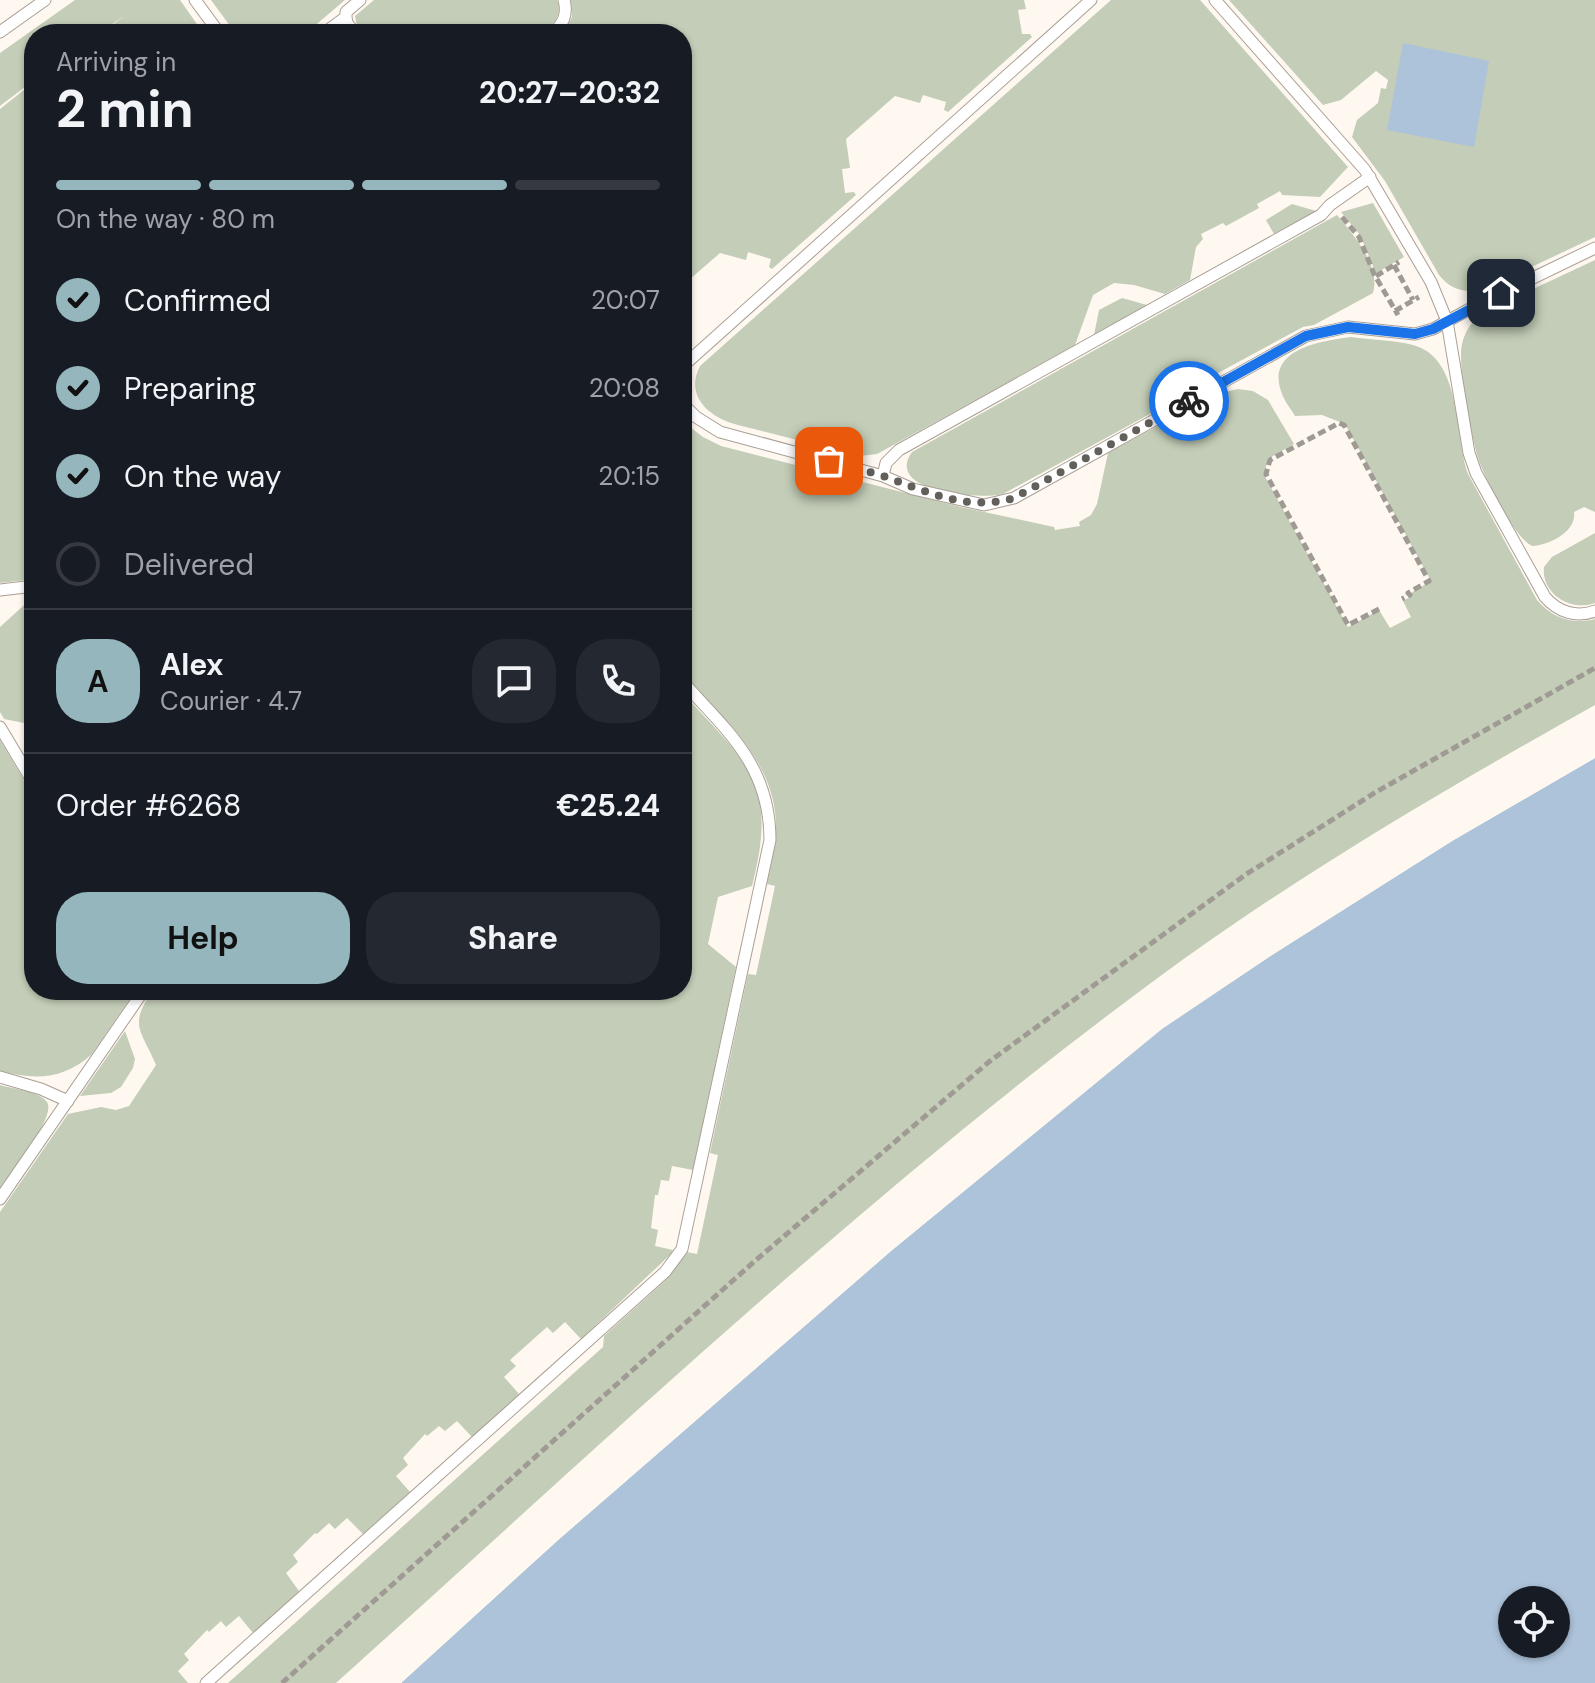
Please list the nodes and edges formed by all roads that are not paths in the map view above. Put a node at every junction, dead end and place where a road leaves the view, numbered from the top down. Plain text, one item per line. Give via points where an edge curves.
1 (45, 0) edge
2 (195, 0) edge
3 (360, 0) edge
4 (564, 0) edge
5 (1091, 0) edge
6 (1215, 0) edge
7 (346, 17) junction
8 (213, 24) edge
9 (337, 24) edge
10 (348, 24) edge
11 (562, 24) edge
12 (0, 32) edge
13 (1370, 177) junction
14 (1595, 248) edge
15 (1447, 321) junction
16 (692, 358) edge
17 (692, 413) edge
18 (883, 476) junction
19 (24, 587) edge
20 (0, 590) edge
21 (1595, 611) edge
22 (692, 692) edge
23 (0, 727) edge
24 (24, 767) edge
25 (137, 1000) edge
26 (0, 1077) edge
27 (68, 1101) junction
28 (0, 1199) edge
29 (206, 1683) edge

1 - 12 lane
2 - 8 lane
3 - 7 lane
4 - 11 lane
5 - 16 lane
6 - 13 lane
7 - 9 lane
7 - 10 lane
13 - 15 lane
13 - 18 lane via 1321,215 899,450 886,463
14 - 15 lane
15 - 18 lane via 1408,333 1348,327 1306,336 1000,502 970,503
15 - 21 lane via 1476,473 1550,602 1570,613
17 - 18 lane via 720,432
19 - 20 lane
22 - 29 lane via 751,761 765,792 770,840 682,1249 665,1272
23 - 24 lane
25 - 27 lane
26 - 27 lane
27 - 28 lane

